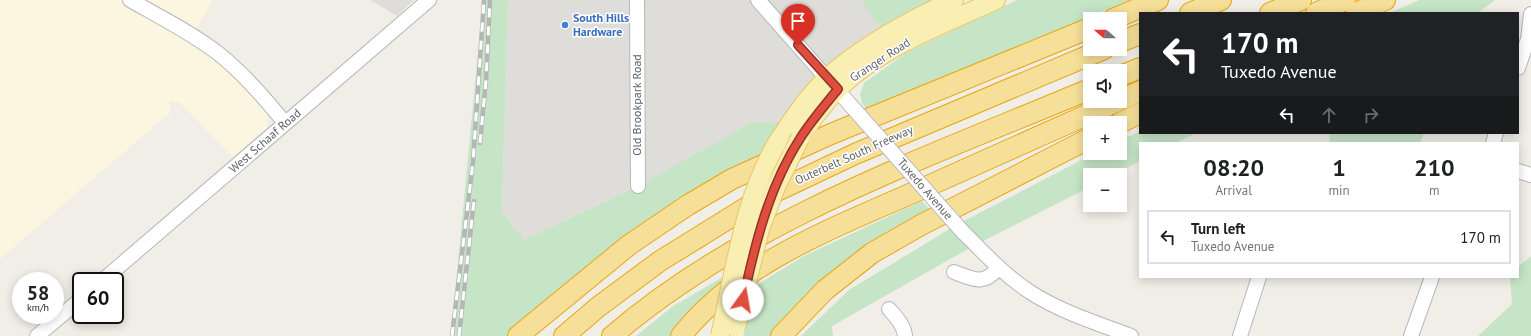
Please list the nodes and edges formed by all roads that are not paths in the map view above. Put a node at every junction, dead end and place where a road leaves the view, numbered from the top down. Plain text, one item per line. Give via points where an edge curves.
1 (130, 0) edge
2 (429, 0) edge
3 (637, 0) edge
4 (758, 0) edge
5 (954, 0) edge
6 (996, 0) edge
7 (1158, 0) edge
8 (1221, 0) edge
9 (1301, 0) edge
10 (1345, 0) edge
11 (1385, 0) edge
12 (1192, 12) edge
13 (1272, 12) edge
14 (1318, 12) edge
15 (1358, 12) edge
16 (1127, 13) edge
17 (1531, 14) edge
18 (1083, 31) edge
19 (1139, 34) edge
20 (1127, 39) edge
21 (1087, 56) edge
22 (1519, 65) edge
23 (1139, 68) edge
24 (1127, 73) edge
25 (833, 84) junction
26 (1139, 91) edge
27 (1083, 92) edge
28 (1127, 97) edge
29 (1103, 108) edge
30 (1139, 114) edge
31 (1127, 120) edge
32 (285, 123) junction
33 (1083, 142) edge
34 (1519, 171) edge
35 (1531, 175) edge
36 (638, 186) dead end
37 (998, 268) junction
38 (112, 272) edge
39 (954, 272) dead end
40 (1259, 278) edge
41 (1432, 278) edge
42 (72, 307) edge
43 (889, 308) dead end
44 (736, 332) edge
45 (37, 336) edge
46 (518, 336) edge
47 (564, 336) edge
48 (612, 336) edge
49 (681, 336) edge
50 (720, 336) edge
51 (781, 336) edge
52 (905, 336) edge
53 (1131, 336) edge
54 (1240, 336) edge
55 (1411, 336) edge

1 - 32 street via 218,53
2 - 32 street, West Schaaf Road
3 - 36 street, Old Brookpark Road
4 - 25 street, Tuxedo Avenue
5 - 25 main road, Granger Road via 857,54
6 - 25 main road, Granger Road via 902,44
7 - 16 highway
8 - 12 highway
9 - 13 highway
10 - 14 highway
11 - 15 highway
17 - 22 street via 1528,39
18 - 46 highway via 832,134 732,179 682,208 629,245
19 - 20 highway
21 - 47 highway, Outerbelt South Freeway via 855,154 760,199 654,265
23 - 24 highway
25 - 37 street, Tuxedo Avenue, bridge via 962,231
25 - 44 main road, Granger Road, bridge via 782,173 760,229
25 - 50 main road, Granger Road, bridge via 802,106 777,143 764,169 751,204
26 - 28 highway
27 - 48 highway via 867,183 749,240 651,305
29 - 49 highway via 841,224 790,250 756,269 724,292
30 - 31 highway
32 - 38 street, West Schaaf Road
33 - 51 highway via 872,253 825,290
34 - 35 street
37 - 39 street via 988,278 980,280
37 - 53 street, Tuxedo Avenue via 1052,304
40 - 54 street
41 - 55 street
42 - 45 street
43 - 52 street via 898,319

